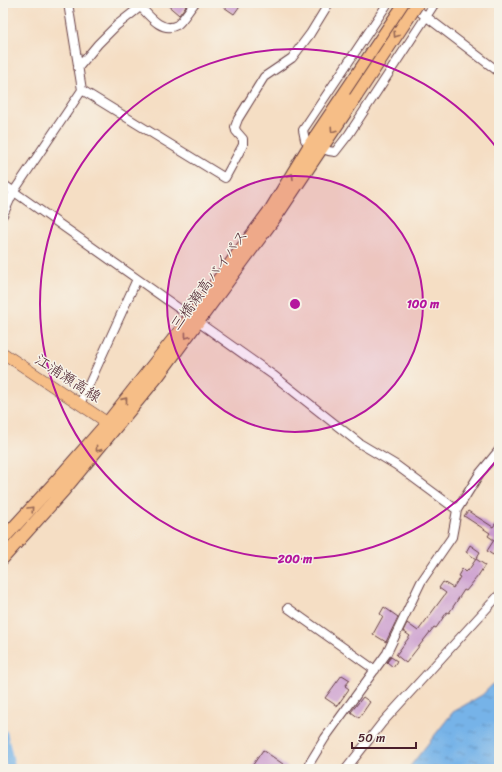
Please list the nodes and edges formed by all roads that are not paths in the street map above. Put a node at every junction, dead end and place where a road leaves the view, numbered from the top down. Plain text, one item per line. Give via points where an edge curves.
1 (68, 3) edge
2 (195, 3) edge
3 (329, 3) edge
4 (388, 3) edge
5 (405, 3) edge
6 (409, 3) edge
7 (418, 3) edge
8 (435, 3) edge
9 (139, 5) edge
10 (426, 17) junction
11 (78, 68) junction
12 (499, 72) edge
13 (82, 90) junction
14 (350, 95) junction
15 (316, 146) junction
16 (3, 184) edge
17 (14, 192) junction
18 (3, 215) edge
19 (137, 279) junction
20 (194, 320) junction
21 (3, 353) edge
22 (80, 404) junction
23 (112, 425) junction
24 (499, 450) edge
25 (457, 510) junction
26 (3, 538) edge
27 (13, 548) junction
28 (3, 558) edge
29 (499, 595) edge
30 (288, 608) dead end
31 (375, 670) junction
32 (306, 769) edge
33 (346, 769) edge

1 - 11 street
2 - 9 street via 177,25 170,27 162,27
3 - 13 street via 292,58 264,77 238,119 235,128 243,139 243,146 225,178
4 - 15 street via 303,130 305,140
5 - 14 highway, 三橋瀬高バイパス
6 - 10 street
7 -> 14 highway, 三橋瀬高バイパス, bridge
8 - 10 street
9 - 11 street via 98,44
10 - 12 street
10 - 15 street via 335,152
11 - 13 street
13 - 17 street
14 - 15 highway, 三橋瀬高バイパス
15 - 20 highway, 三橋瀬高バイパス
16 - 17 street
17 - 18 street
17 - 19 street
19 - 20 street
19 - 22 street
20 - 23 highway, 三橋瀬高バイパス via 158,376
20 - 25 street via 273,375 359,443
21 - 22 main road, 江浦瀬高線
22 - 23 main road, 江浦瀬高線
26 -> 23 highway, 三橋瀬高バイパス
23 -> 27 highway, 三橋瀬高バイパス via 64,490
24 - 25 street via 480,473
25 - 31 street via 452,537 421,582 387,653
26 - 27 street
27 - 28 highway, 三橋瀬高バイパス
29 - 33 street via 382,723
30 - 31 street
31 - 32 street via 325,738

